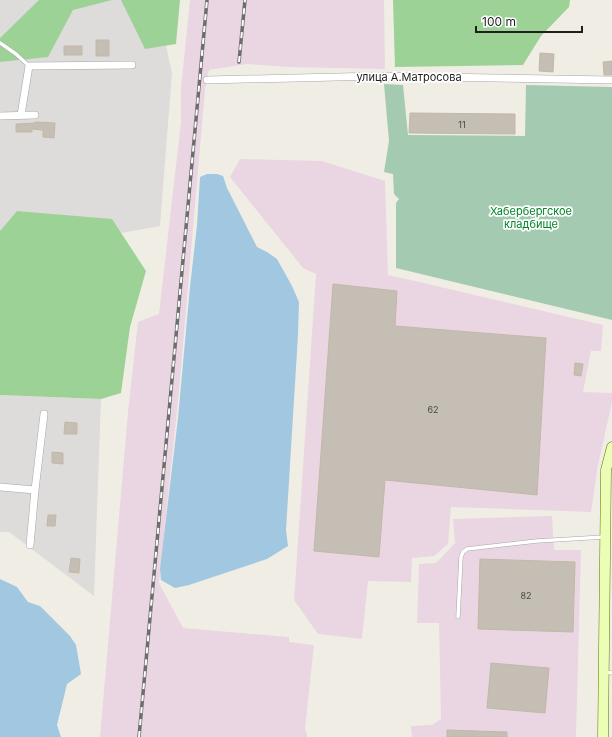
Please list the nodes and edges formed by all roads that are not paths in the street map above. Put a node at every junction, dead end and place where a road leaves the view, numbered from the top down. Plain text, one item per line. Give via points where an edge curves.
1 (0, 43) edge
2 (132, 65) dead end
3 (29, 66) junction
4 (207, 80) dead end
5 (612, 80) edge
6 (21, 115) junction
7 (35, 115) dead end
8 (0, 116) edge
9 (44, 414) dead end
10 (612, 447) edge
11 (609, 478) edge
12 (0, 487) edge
13 (35, 490) junction
14 (606, 536) junction
15 (30, 545) dead end
16 (458, 617) dead end
17 (608, 672) edge
18 (603, 737) edge

1 - 3 lane
2 - 3 street
3 - 6 street
4 - 5 street, улица А.Матросова via 379,76
6 - 7 street
6 - 8 street
9 - 13 street
10 - 11 main road via 606,470
11 - 14 main road
12 - 13 street
13 - 15 street
14 - 16 lane via 467,549 461,557
14 - 17 main road
17 - 18 main road

